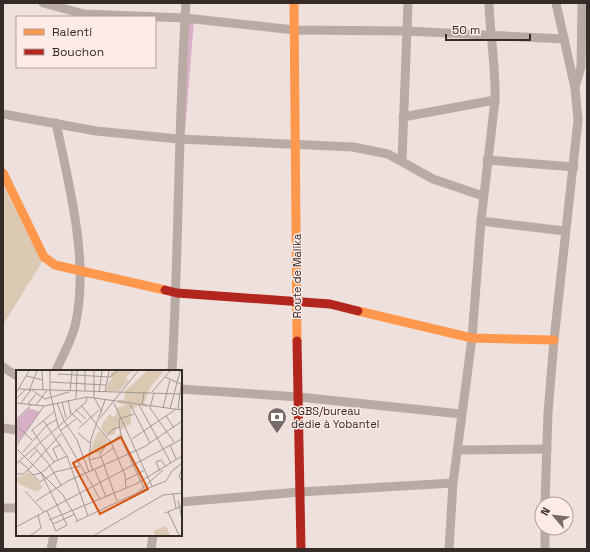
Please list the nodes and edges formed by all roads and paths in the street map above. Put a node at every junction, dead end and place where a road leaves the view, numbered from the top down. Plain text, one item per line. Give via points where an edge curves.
1 (43, 3) edge
2 (186, 3) edge
3 (294, 3) edge
4 (408, 3) edge
5 (490, 3) edge
6 (556, 3) edge
7 (582, 3) edge
8 (134, 16) edge
9 (156, 17) edge
10 (185, 18) junction
11 (294, 30) junction
12 (407, 31) junction
13 (490, 35) junction
14 (564, 39) junction
15 (575, 88) junction
16 (495, 100) junction
17 (3, 114) edge
18 (403, 117) junction
19 (56, 123) junction
20 (179, 139) junction
21 (296, 144) junction
22 (402, 160) junction
23 (487, 160) junction
24 (574, 167) junction
25 (3, 172) edge
26 (483, 196) junction
27 (481, 221) junction
28 (565, 231) junction
29 (80, 271) junction
30 (176, 293) junction
31 (296, 302) junction
32 (472, 338) junction
33 (554, 340) junction
34 (3, 367) edge
35 (56, 370) edge
36 (172, 370) edge
37 (16, 375) edge
38 (182, 389) edge
39 (299, 397) junction
40 (461, 414) junction
41 (3, 428) edge
42 (16, 430) edge
43 (546, 449) junction
44 (457, 450) junction
45 (453, 483) junction
46 (300, 492) junction
47 (545, 496) edge
48 (182, 502) edge
49 (3, 508) edge
50 (16, 508) edge
51 (54, 536) edge
52 (153, 536) edge
53 (545, 536) edge
54 (51, 549) edge
55 (152, 549) edge
56 (301, 549) edge
57 (449, 549) edge
58 (545, 549) edge

1 - 8 street via 84,14
2 - 10 street
3 - 11 street, Route de Malika
4 - 12 street
5 - 13 street
6 - 14 street
7 - 15 street via 581,67
9 - 10 street
10 - 11 street
10 - 20 street
11 - 12 street
11 - 21 street, Route de Malika
12 - 13 street
12 - 18 street
13 - 14 street
13 - 16 street
14 - 15 street
15 - 24 street via 578,120
16 - 18 street
16 - 23 street
17 - 19 street
18 - 22 street
19 - 20 street via 96,131
19 - 29 street via 71,193
20 - 21 street
20 - 30 street
21 - 22 street via 380,151
21 - 31 street, Route de Malika
22 - 26 street via 433,178
23 - 24 street
23 - 26 street
24 - 28 street
25 - 29 street via 44,257 55,265
26 - 27 street
27 - 28 street
27 - 32 street
28 - 33 street
29 - 30 street
29 - 35 street via 75,326
30 - 31 street
30 - 36 street
31 - 32 street via 330,304
31 - 39 street, Route de Malika
32 - 33 street
32 - 40 street
33 - 43 street
34 - 37 street
38 - 39 street
39 - 40 street
39 - 46 street, Route de Malika
40 - 44 street
41 - 42 street
43 - 44 street
43 - 47 street
44 - 45 street
45 - 46 street
45 - 57 street
46 - 48 street
46 - 56 street, Route de Malika
49 - 50 street
51 - 54 street
52 - 55 street
53 - 58 street

